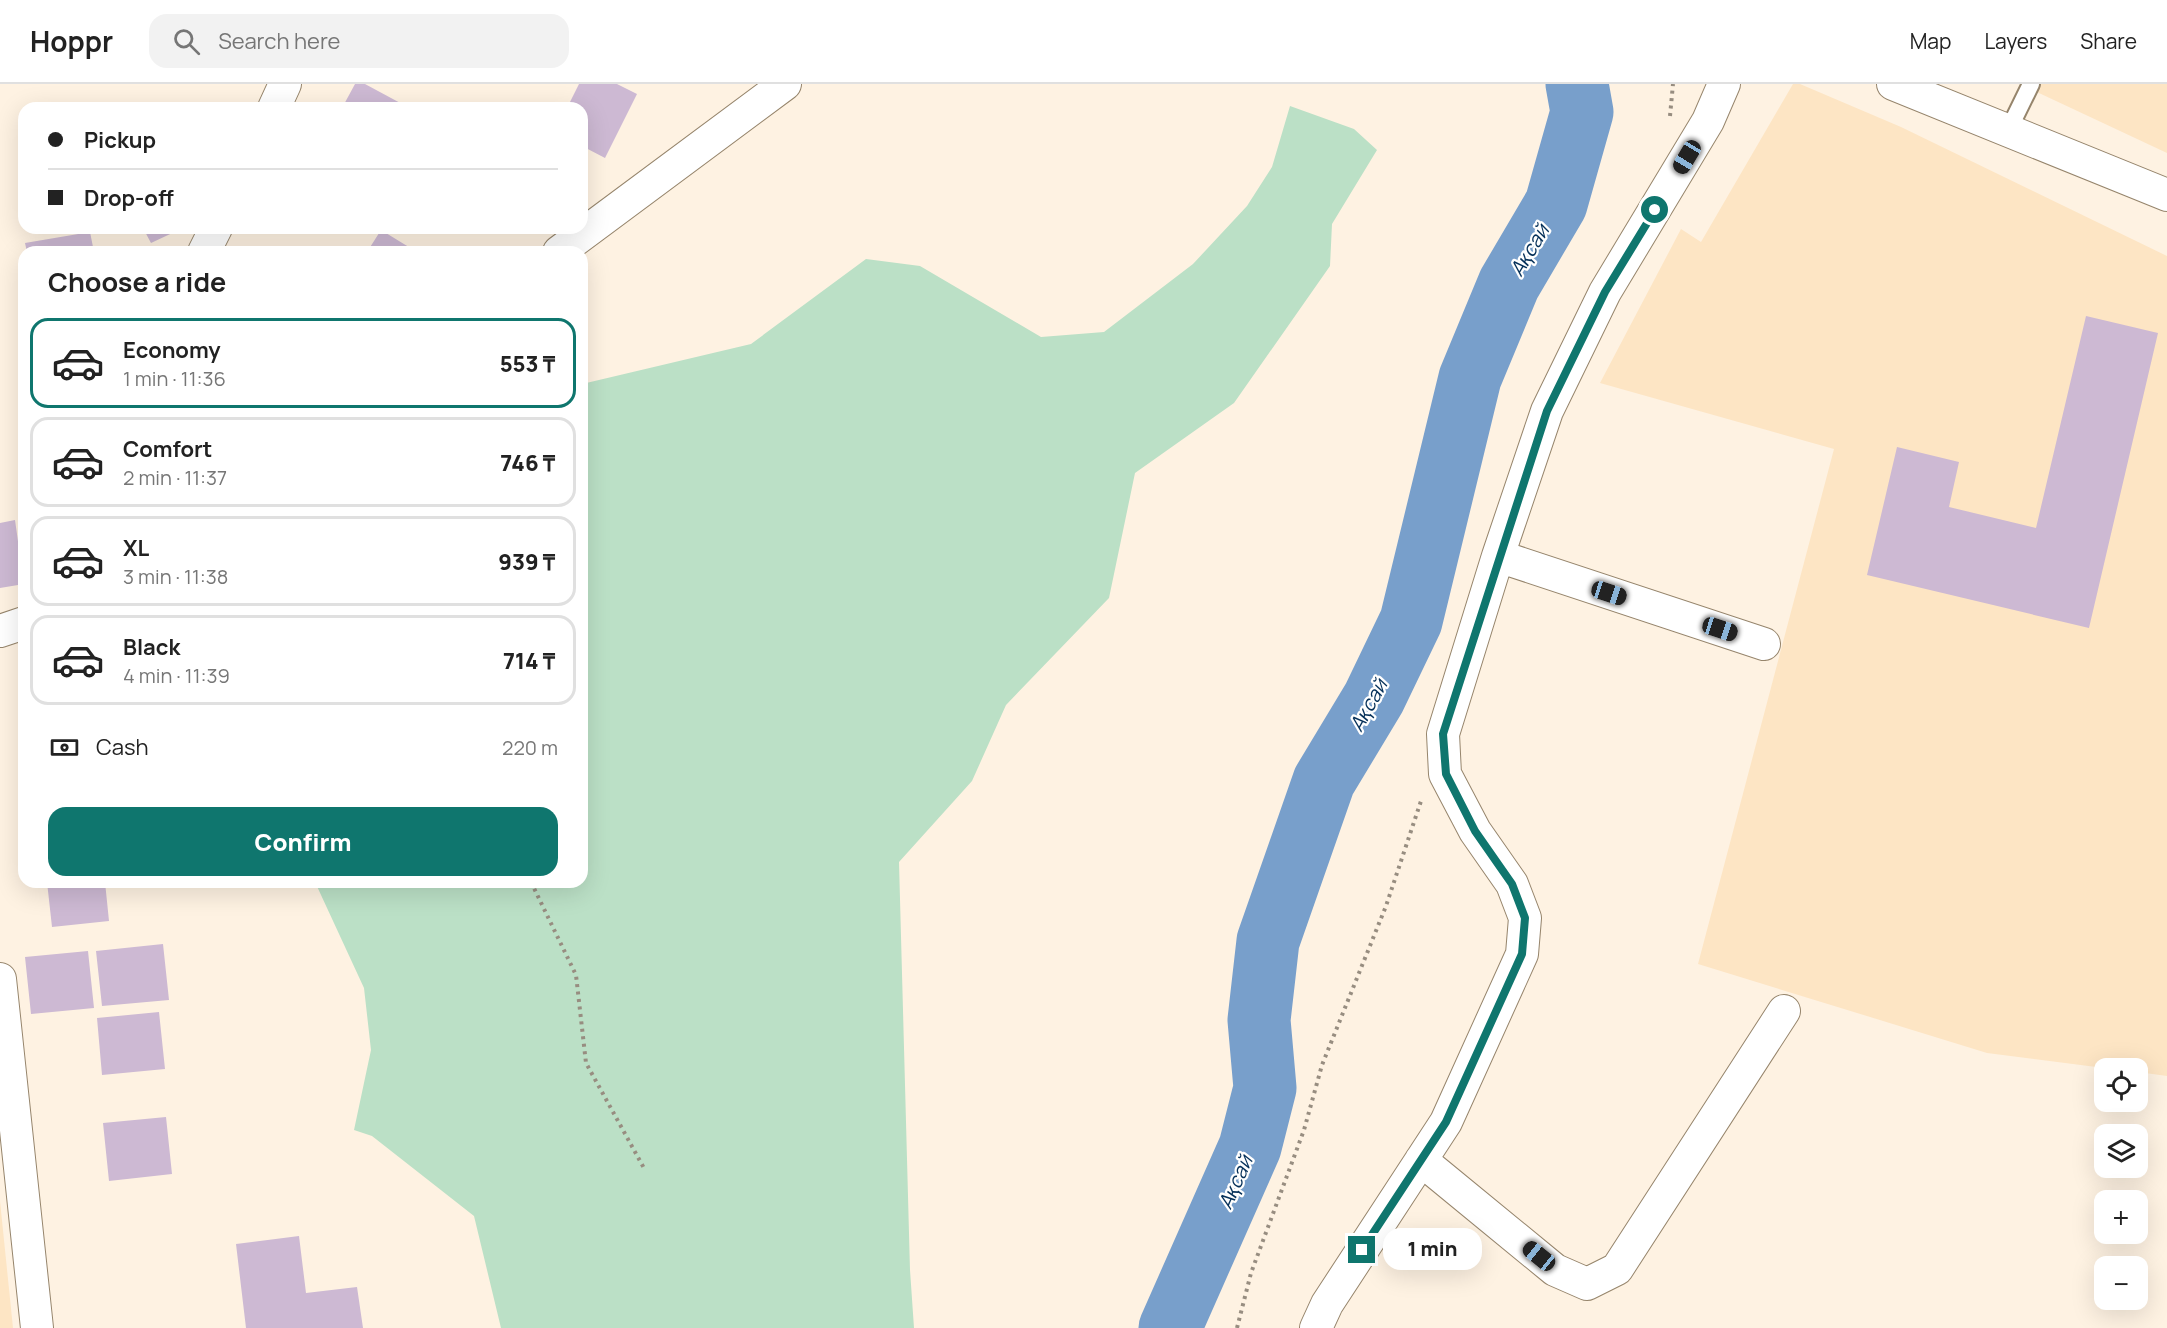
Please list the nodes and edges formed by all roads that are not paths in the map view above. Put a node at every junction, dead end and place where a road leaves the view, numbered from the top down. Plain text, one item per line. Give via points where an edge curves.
1 (285, 84) edge
2 (785, 84) edge
3 (1724, 84) edge
4 (1893, 84) edge
5 (2031, 84) edge
6 (277, 102) edge
7 (2008, 131) junction
8 (2167, 195) edge
9 (588, 230) edge
10 (583, 234) edge
11 (567, 246) edge
12 (1498, 556) junction
13 (18, 625) edge
14 (0, 631) edge
15 (1764, 644) dead end
16 (0, 979) edge
17 (1784, 1011) dead end
18 (1421, 1160) junction
19 (37, 1328) edge
20 (1316, 1328) edge

1 - 6 street
2 - 9 street
3 - 12 street via 1708,121 1605,292 1547,411
4 - 7 street
5 - 7 lane
7 - 8 street
10 - 11 street
12 - 15 street
12 - 18 street via 1443,734 1446,774 1475,831 1512,884 1525,918 1522,954 1446,1122
13 - 14 street
16 - 19 street
17 - 18 street via 1617,1269 1587,1284 1555,1270
18 - 20 street via 1327,1304

